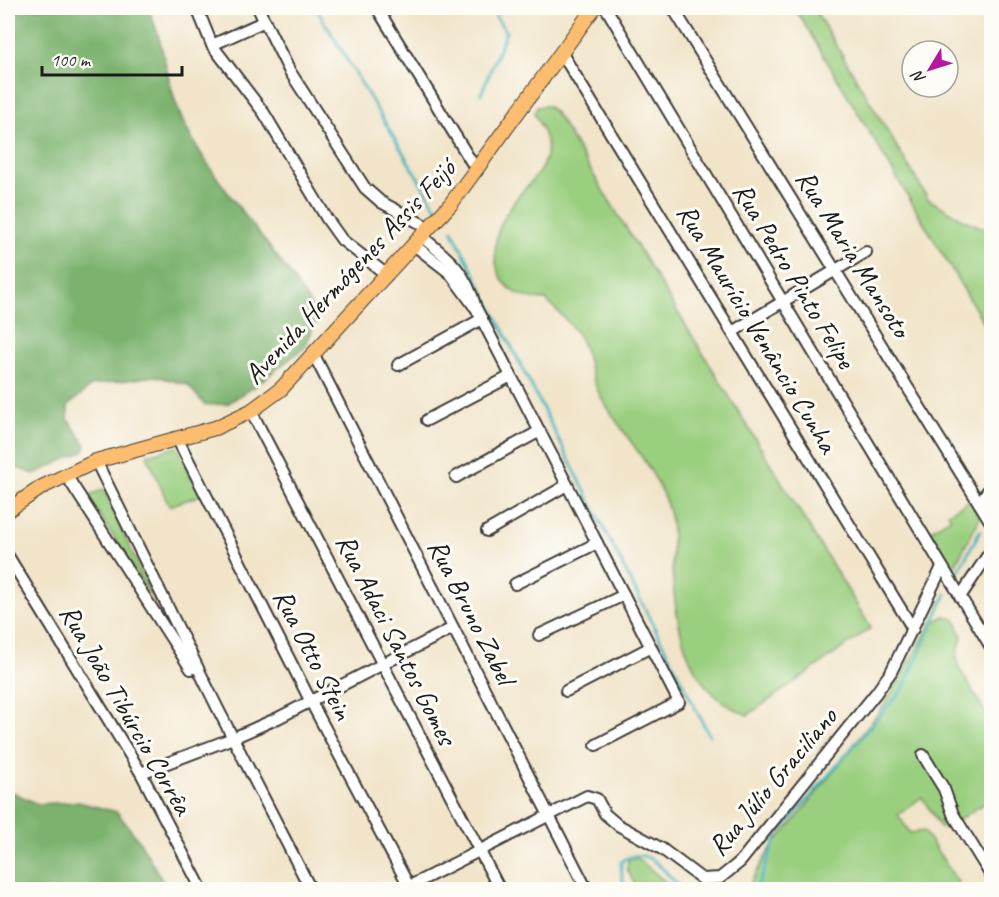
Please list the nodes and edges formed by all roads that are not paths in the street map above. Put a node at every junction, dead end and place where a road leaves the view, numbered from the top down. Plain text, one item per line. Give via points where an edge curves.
1 (197, 8) edge
2 (258, 8) edge
3 (377, 8) edge
4 (594, 8) edge
5 (606, 8) edge
6 (673, 8) edge
7 (265, 21) junction
8 (212, 45) junction
9 (561, 52) junction
10 (477, 171) junction
11 (421, 237) junction
12 (866, 252) dead end
13 (836, 270) junction
14 (387, 276) junction
15 (783, 302) junction
16 (479, 313) junction
17 (732, 332) junction
18 (314, 355) junction
19 (398, 365) dead end
20 (511, 376) junction
21 (251, 411) junction
22 (427, 420) dead end
23 (540, 431) junction
24 (178, 440) junction
25 (96, 461) junction
26 (66, 475) junction
27 (456, 477) dead end
28 (567, 485) junction
29 (992, 485) edge
30 (979, 503) junction
31 (8, 510) edge
32 (992, 524) edge
33 (487, 531) dead end
34 (597, 543) junction
35 (992, 549) edge
36 (8, 556) edge
37 (942, 567) junction
38 (515, 584) dead end
39 (624, 595) junction
40 (960, 597) junction
41 (453, 628) junction
42 (913, 629) junction
43 (539, 635) dead end
44 (651, 647) junction
45 (992, 649) edge
46 (383, 664) junction
47 (566, 691) dead end
48 (311, 702) junction
49 (218, 709) junction
50 (233, 738) junction
51 (596, 745) dead end
52 (923, 755) dead end
53 (141, 773) junction
54 (549, 815) junction
55 (480, 851) junction
56 (992, 877) edge
57 (407, 888) edge
58 (202, 890) edge
59 (311, 890) edge
60 (500, 890) edge
61 (587, 890) edge

1 - 8 street
2 - 7 street
3 - 10 street
4 - 9 main road, Avenida Hermógenes Assis Feijó
5 - 15 street, Rua Pedro Pinto Felipe
6 - 13 street, Rua Maria Mansoto
7 - 8 street
7 - 11 street via 290,70 365,188
8 - 14 street via 264,113 337,233
9 - 10 main road, Avenida Hermógenes Assis Feijó
9 - 17 street, Rua Maurício Venâncio Cunha
10 - 11 main road, Avenida Hermógenes Assis Feijó
11 - 14 main road, Avenida Hermógenes Assis Feijó
11 - 16 street via 459,269
12 - 13 street
13 - 15 street
13 - 30 street, Rua Maria Mansoto
14 - 18 main road, Avenida Hermógenes Assis Feijó
15 - 17 street
15 - 37 street, Rua Pedro Pinto Felipe
16 - 19 street
16 - 20 street
17 - 42 street, Rua Maurício Venâncio Cunha
18 - 21 main road, Avenida Hermógenes Assis Feijó via 281,389
18 - 41 street, Rua Bruno Zabel
20 - 22 street
20 - 23 street
21 - 24 main road, Avenida Hermógenes Assis Feijó
21 - 46 street, Rua Adaci Santos Gomes
23 - 27 street
23 - 28 street
24 - 25 main road, Avenida Hermógenes Assis Feijó
24 - 48 street, Rua Otto Stein
25 - 26 main road, Avenida Hermógenes Assis Feijó
25 - 49 street
26 - 31 main road, Avenida Hermógenes Assis Feijó
26 - 49 street
28 - 33 street
28 - 34 street
29 - 30 street
30 - 32 street, Rua Maria Mansoto
34 - 38 street
34 - 39 street
35 - 40 street
36 - 53 street, Rua João Tibúrcio Corrêa
37 - 40 street, Rua Pedro Pinto Felipe
37 - 42 street, Rua Júlio Graciliano
39 - 43 street
39 - 44 street
40 - 45 street, Rua Pedro Pinto Felipe
41 - 46 street
41 - 54 street, Rua Bruno Zabel
42 - 54 street, Rua Júlio Graciliano via 891,672 860,715 740,862 720,878 710,880 691,874 662,849 610,819 592,796
44 - 47 street
44 - 51 street via 679,702
46 - 48 street
46 - 55 street, Rua Adaci Santos Gomes
48 - 50 street
48 - 57 street, Rua Otto Stein
49 - 50 street
50 - 53 street
50 - 59 street
52 - 56 street via 944,789 952,814
53 - 58 street, Rua João Tibúrcio Corrêa
54 - 55 street
54 - 61 street, Rua Bruno Zabel
55 - 57 street
55 - 60 street, Rua Adaci Santos Gomes

